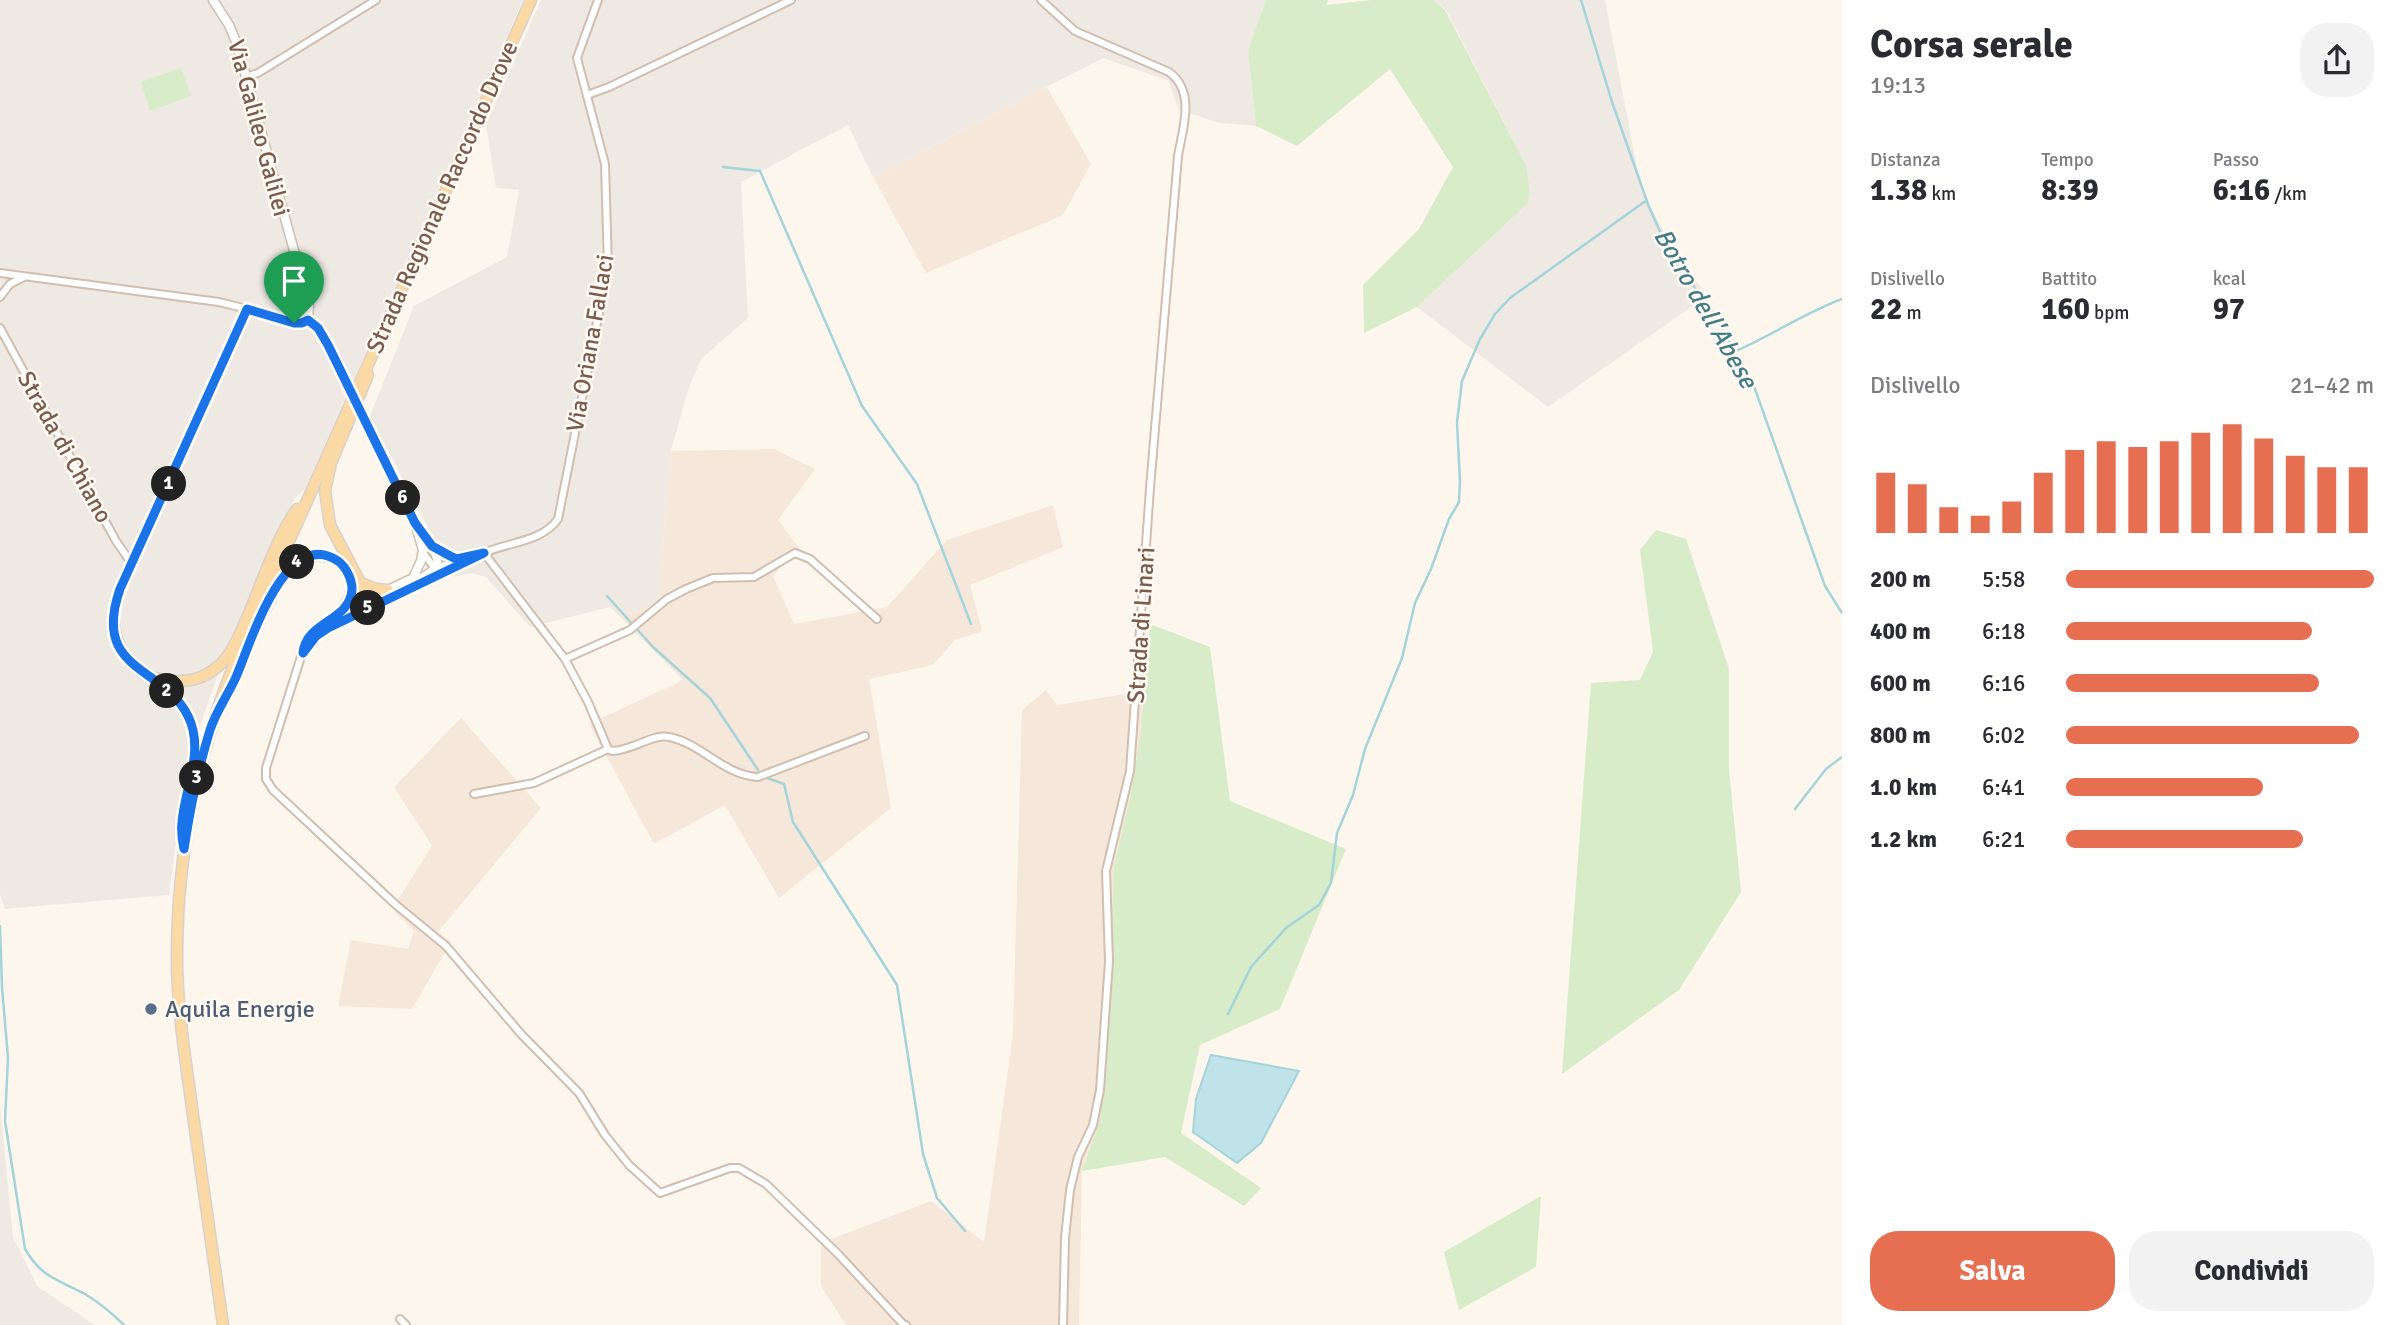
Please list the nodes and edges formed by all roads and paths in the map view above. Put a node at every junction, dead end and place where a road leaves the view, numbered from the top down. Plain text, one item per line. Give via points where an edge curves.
1 (213, 0) edge
2 (376, 0) edge
3 (531, 0) edge
4 (597, 0) edge
5 (791, 0) edge
6 (1041, 0) edge
7 (245, 77) junction
8 (587, 95) junction
9 (0, 273) edge
10 (25, 276) junction
11 (0, 298) edge
12 (247, 309) junction
13 (308, 320) junction
14 (0, 328) edge
15 (370, 357) junction
16 (308, 496) junction
17 (415, 523) junction
18 (432, 546) junction
19 (423, 553) junction
20 (484, 553) junction
21 (457, 559) junction
22 (132, 564) junction
23 (436, 567) junction
24 (454, 567) junction
25 (413, 578) junction
26 (356, 584) junction
27 (388, 595) junction
28 (364, 603) junction
29 (340, 614) junction
30 (877, 619) dead end
31 (333, 625) junction
32 (303, 653) junction
33 (127, 658) joint
34 (565, 659) junction
35 (148, 676) junction
36 (214, 718) junction
37 (865, 736) dead end
38 (608, 749) junction
39 (474, 794) dead end
40 (184, 849) junction
41 (400, 1319) dead end
42 (223, 1325) edge
43 (406, 1325) edge
44 (906, 1325) edge
45 (1063, 1325) edge

1 - 7 street, Via Galileo Galilei via 235,38
2 - 7 street
3 - 15 main road, Strada Regionale Raccordo Drove
4 - 8 street, Via Oriana Fallaci via 577,58
5 - 8 street
6 - 45 street, Strada di Linari via 1075,31 1169,72 1184,90 1186,106 1150,488 1130,771 1107,871 1110,961 1100,1090 1070,1190
7 - 13 street, Via Galileo Galilei via 309,305
8 - 20 street, Via Oriana Fallaci via 606,164 608,267 561,507 552,527 542,534
9 - 10 street
10 - 11 street via 10,284
10 - 12 street
12 - 13 street via 294,323
12 - 22 street
13 - 17 street, Via Galileo Galilei, bridge via 321,333
14 - 22 street, Strada di Chiano
15 - 16 main road, Strada Regionale Raccordo Drove
15 - 26 main road via 365,386 331,463 325,491 330,525
16 - 35 main road via 288,523 222,663 190,681
16 - 36 main road, Strada Regionale Raccordo Drove
17 - 18 street
17 - 19 street
18 - 21 street
18 - 23 street
19 - 23 street
19 - 25 street
20 - 21 street
20 - 24 street
20 - 34 street
21 - 23 street
22 - 33 street via 114,615 117,639
23 - 24 street
23 - 25 street
23 - 27 street
24 - 27 street
25 - 27 street
26 - 27 main road
26 - 28 main road via 365,592
26 - 29 main road
26 - 36 main road via 343,565 329,557 310,556 288,569
27 - 28 main road
27 - 31 street
28 - 29 street
28 - 31 main road
29 - 32 street via 313,632
30 - 34 street via 810,559 795,553 754,577 713,578 686,589 631,630
31 - 32 street via 316,636
32 - 44 street via 266,768 273,790 446,946 579,1093 629,1165 660,1193 739,1168 766,1184
33 - 35 main road
34 - 38 street
35 - 40 main road via 181,704 194,734 181,826
36 - 40 main road, Strada Regionale Raccordo Drove
37 - 38 street via 758,777 669,736 617,751
38 - 39 street via 534,783
40 - 42 main road, Strada Regionale Raccordo Drove via 178,1000
41 - 43 street

